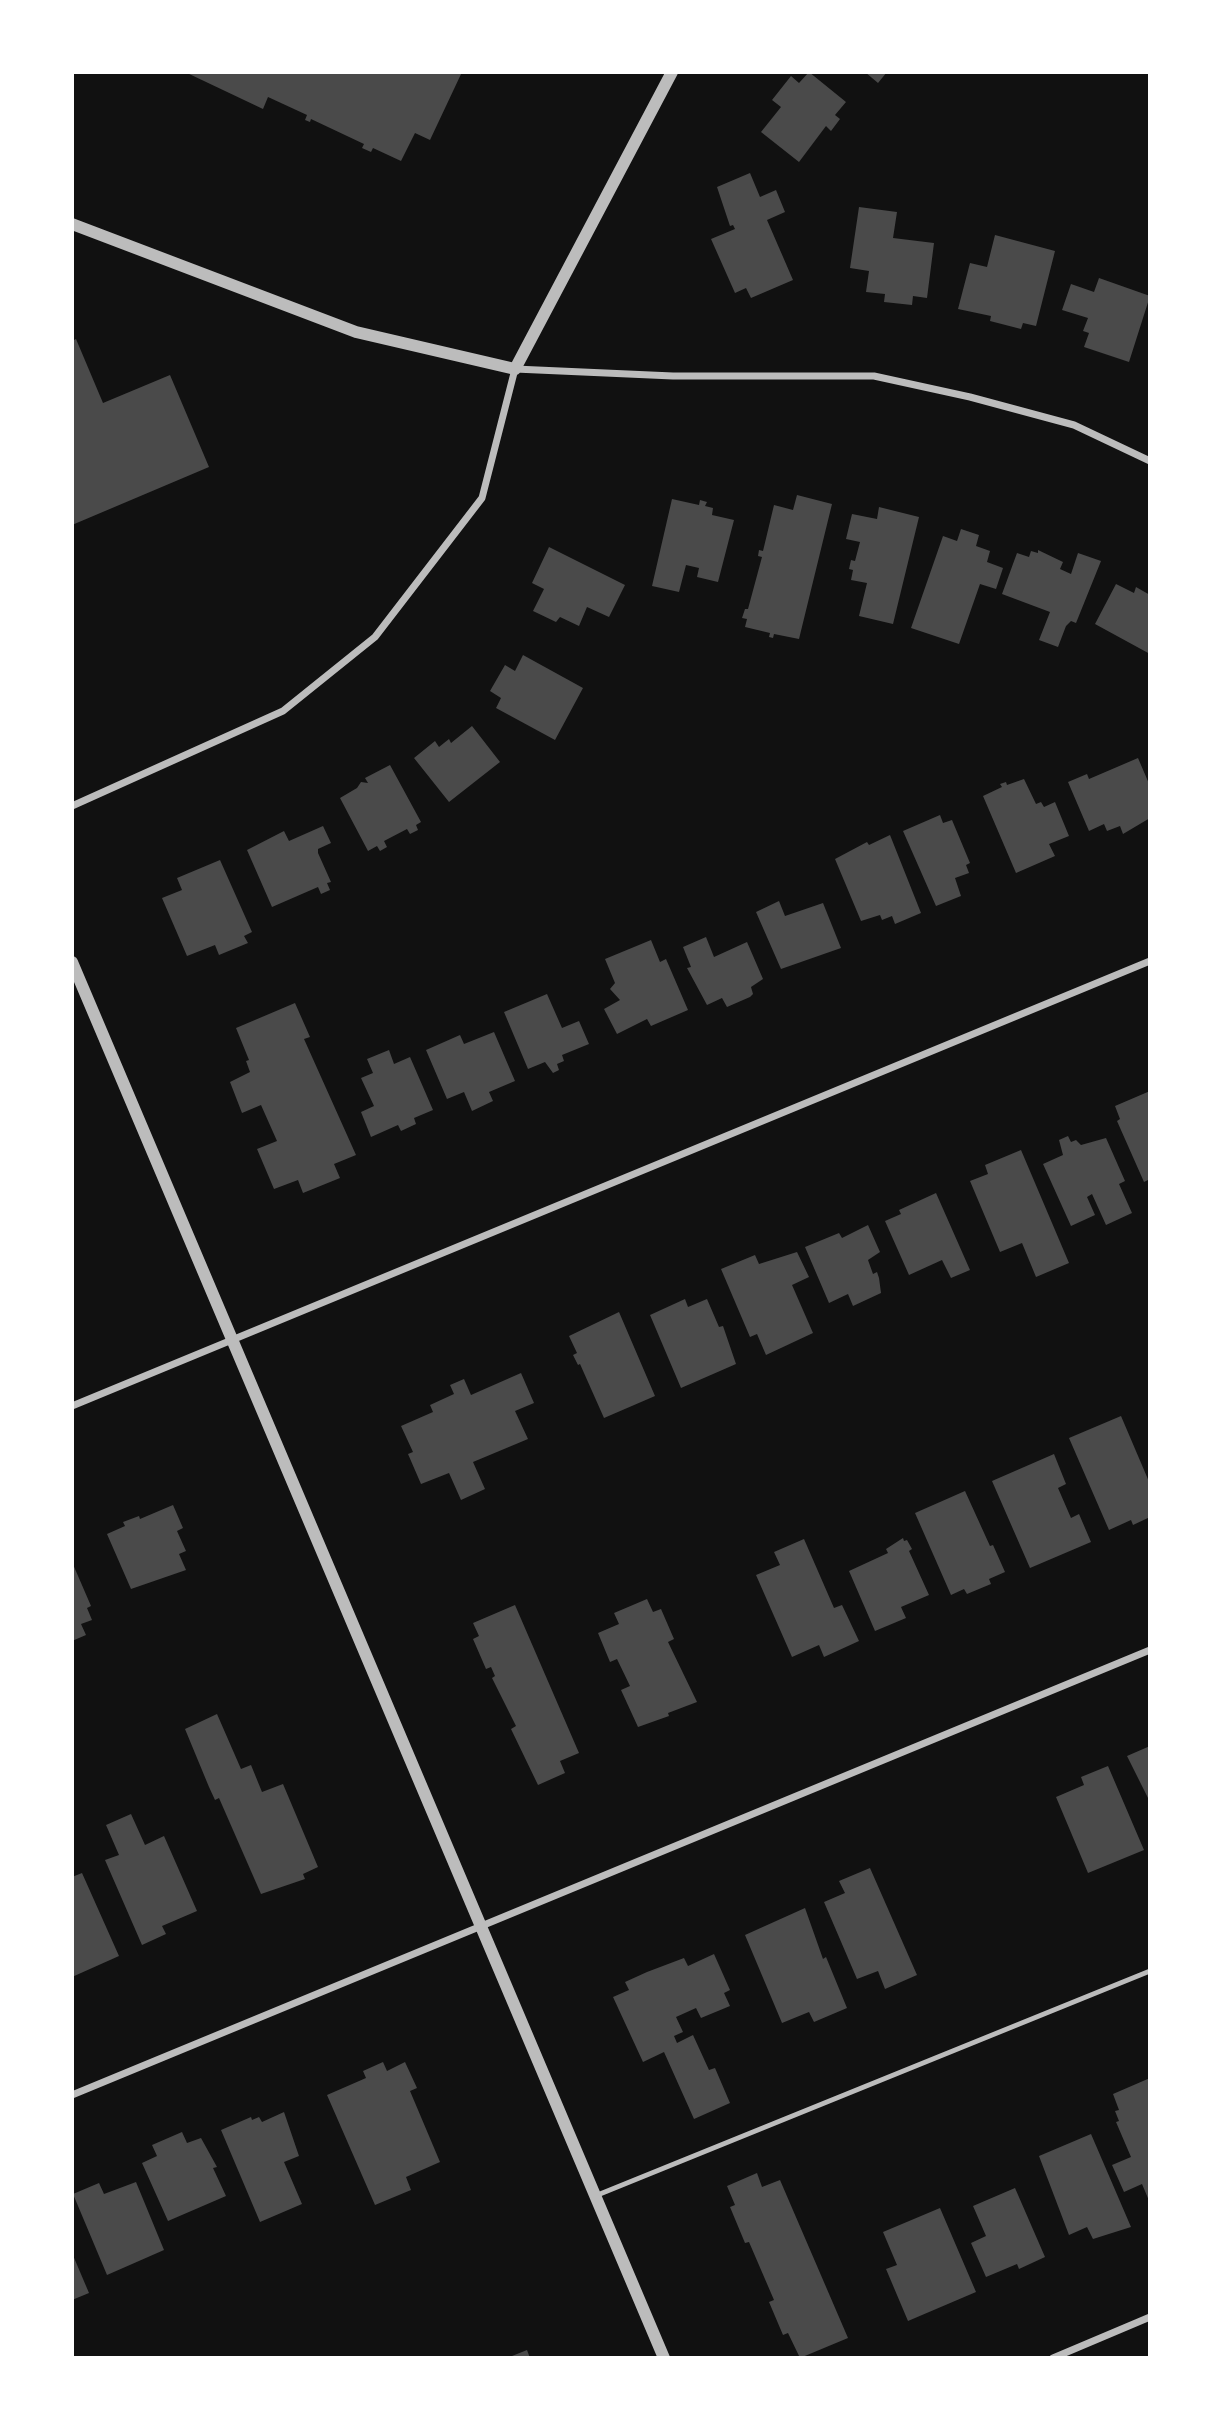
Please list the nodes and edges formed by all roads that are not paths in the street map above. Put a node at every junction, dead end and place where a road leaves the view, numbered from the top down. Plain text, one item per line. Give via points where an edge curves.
1 (672, 72) edge
2 (72, 223) edge
3 (515, 369) junction
4 (1150, 461) edge
5 (72, 806) edge
6 (1150, 961) edge
7 (72, 962) edge
8 (231, 1339) junction
9 (72, 1406) edge
10 (1150, 1650) edge
11 (481, 1927) junction
12 (1150, 1971) edge
13 (72, 2095) edge
14 (595, 2196) junction
15 (1150, 2317) edge
16 (664, 2358) edge
17 (1053, 2358) edge

1 - 3 street
2 - 3 street via 356,332
3 - 4 street via 673,376 874,376 1074,425
3 - 5 street via 482,498 374,637 283,710
6 - 8 street
7 - 8 street
8 - 9 street
8 - 11 street
10 - 11 street
11 - 13 street
11 - 14 street
12 - 14 lane
14 - 16 street
15 - 17 street

